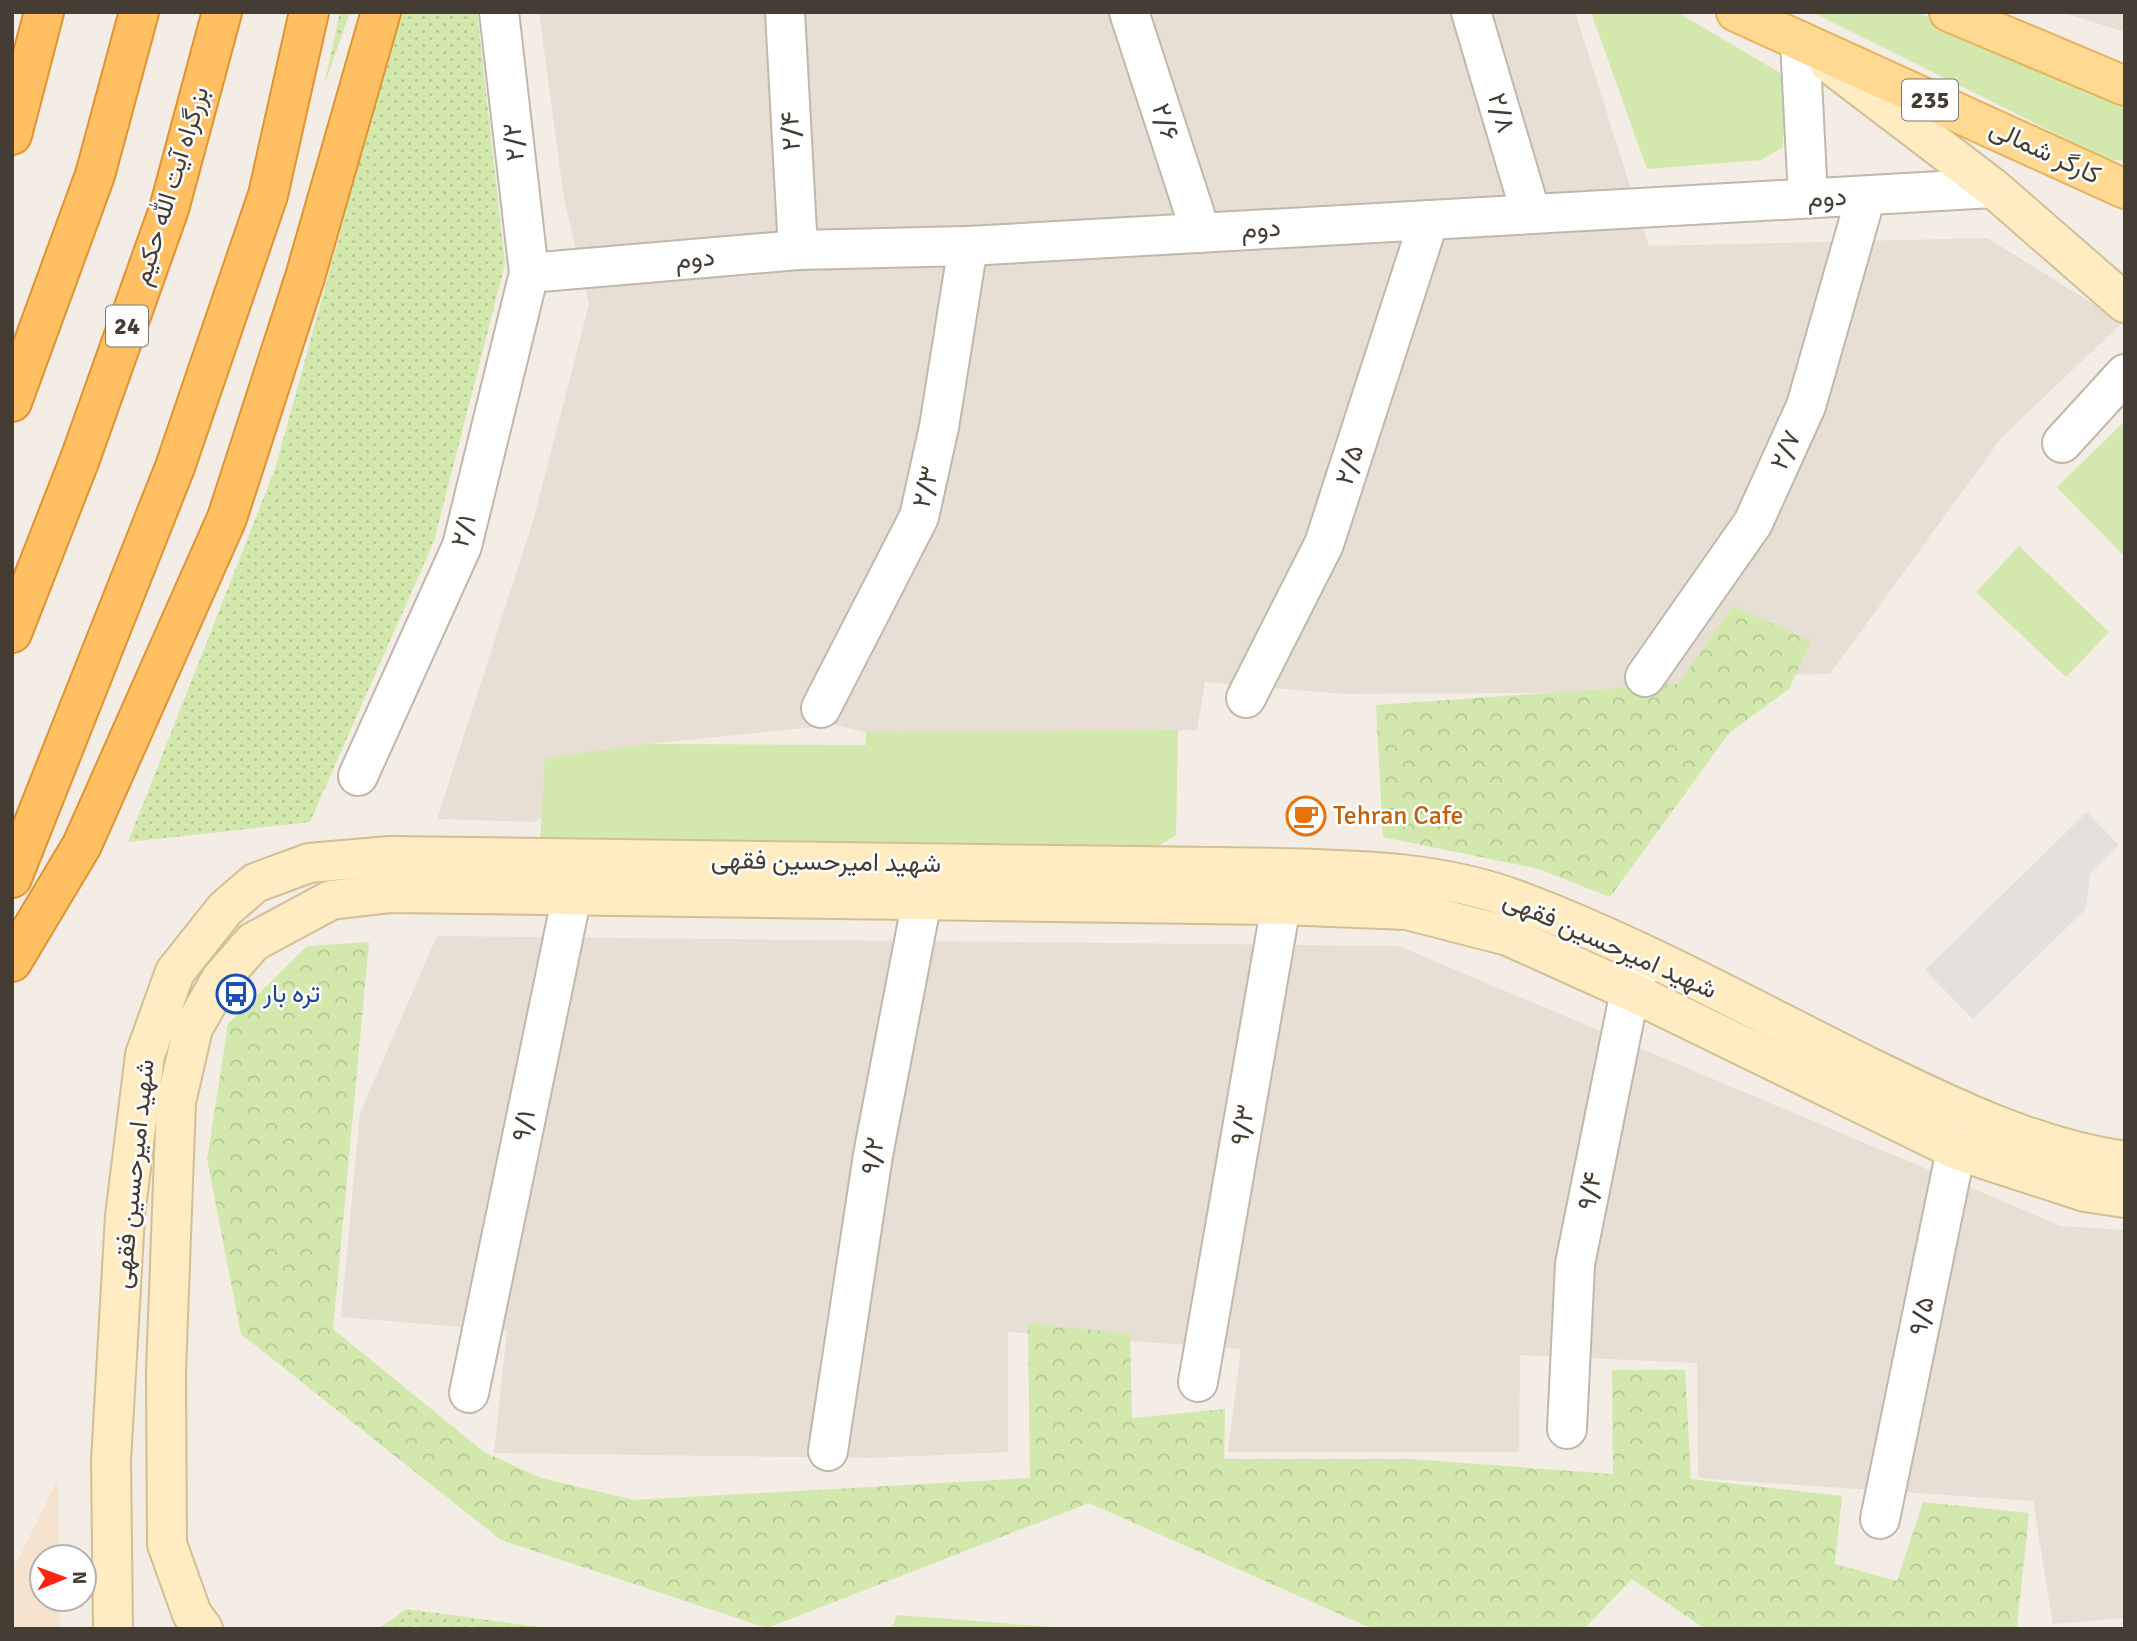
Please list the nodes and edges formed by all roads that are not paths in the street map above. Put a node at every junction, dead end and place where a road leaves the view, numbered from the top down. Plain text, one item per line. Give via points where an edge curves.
1 (44, 12) edge
2 (139, 12) edge
3 (222, 12) edge
4 (309, 12) edge
5 (381, 12) edge
6 (499, 12) edge
7 (785, 12) edge
8 (1129, 12) edge
9 (1471, 12) edge
10 (1736, 12) edge
11 (1949, 12) edge
12 (1800, 41) junction
13 (2125, 86) edge
14 (12, 135) edge
15 (1993, 188) junction
16 (2124, 189) edge
17 (1866, 195) junction
18 (1808, 198) junction
19 (1531, 214) junction
20 (1429, 220) junction
21 (1201, 233) junction
22 (968, 246) junction
23 (798, 250) junction
24 (529, 273) junction
25 (2125, 303) edge
26 (2125, 374) edge
27 (12, 402) edge
28 (2062, 443) dead end
29 (12, 633) edge
30 (1645, 677) dead end
31 (1246, 698) dead end
32 (821, 708) dead end
33 (358, 776) dead end
34 (573, 877) junction
35 (12, 878) edge
36 (923, 882) junction
37 (1282, 886) junction
38 (12, 962) edge
39 (1637, 974) junction
40 (1970, 1116) junction
41 (1956, 1150) junction
42 (2125, 1161) edge
43 (2125, 1198) edge
44 (1198, 1382) dead end
45 (469, 1393) dead end
46 (1567, 1429) dead end
47 (828, 1451) dead end
48 (1880, 1519) dead end
49 (113, 1629) edge
50 (202, 1629) edge

1 - 14 highway
2 - 27 highway via 95,175
3 - 29 highway, بزرگراه آیت الله حکیم / 24 via 169,209
4 - 35 highway via 268,195 180,454
5 - 38 highway via 305,276 227,518 82,845
6 - 24 street, ۲/۲
7 - 23 street, ۲/۴
8 - 21 street, ۲/۶
9 - 19 street, ۲/۸
10 - 12 main road, کارگر شمالی / 235
11 - 13 main road
12 - 15 street
12 - 16 main road, کارگر شمالی / 235
12 - 18 street
15 - 17 street, دوم
15 - 25 street
17 - 18 street, دوم
17 - 30 street, ۲/۷ via 1805,406 1753,523
18 - 19 street, دوم
19 - 20 street, دوم
20 - 21 street, دوم
20 - 31 street, ۲/۵ via 1324,544
21 - 22 street, دوم
22 - 23 street, دوم
22 - 32 street, ۲/۳ via 939,427 919,517
23 - 24 street, دوم
24 - 33 street, ۲/۱ via 461,546
26 - 28 street
34 - 36 street, شهید امیرحسین فقهی
34 - 45 street, ۹/۱
34 - 49 street, شهید امیرحسین فقهی via 390,856 309,863 255,883 225,909 175,972 145,1055 125,1216 111,1461
34 - 50 street, شهید امیرحسین فقهی via 331,900 253,942 220,979 193,1028 176,1116 166,1371 167,1544 192,1614
36 - 37 street, شهید امیرحسین فقهی
36 - 47 street, ۹/۲ via 873,1155
37 - 39 street, شهید امیرحسین فقهی via 1412,873 1521,901
37 - 44 street, ۹/۳
39 - 40 street, شهید امیرحسین فقهی
39 - 41 street, شهید امیرحسین فقهی
39 - 46 street, ۹/۴ via 1576,1264
40 - 41 street, ۹/۵
40 - 42 street, شهید امیرحسین فقهی via 2093,1156
41 - 43 street, شهید امیرحسین فقهی via 2085,1192
41 - 48 street, ۹/۵

